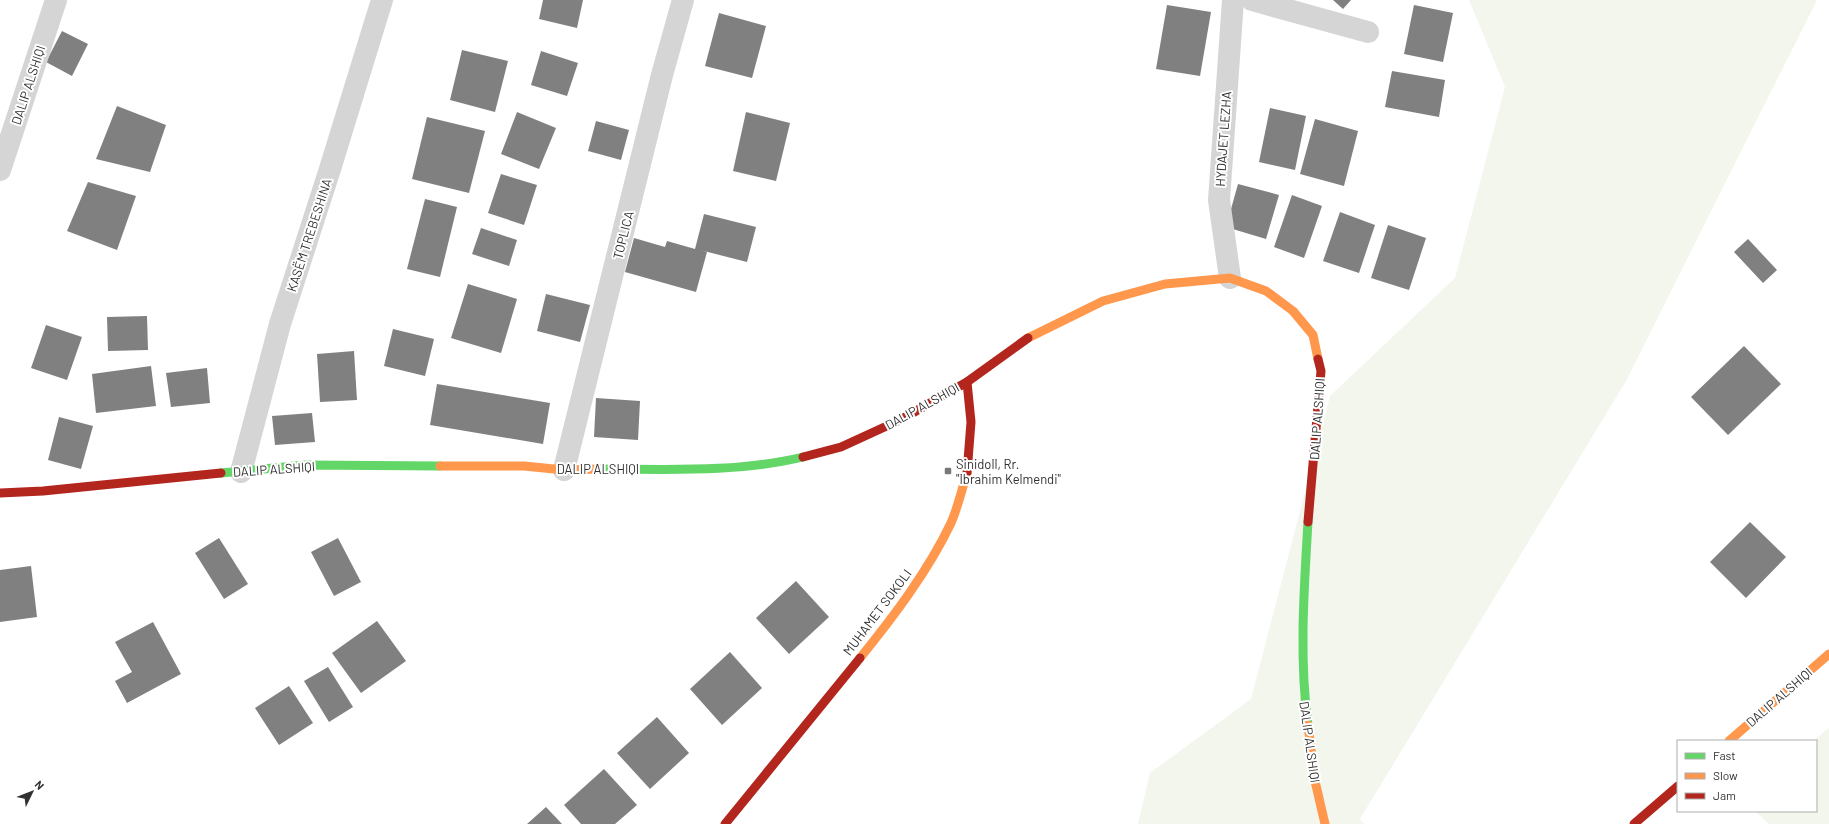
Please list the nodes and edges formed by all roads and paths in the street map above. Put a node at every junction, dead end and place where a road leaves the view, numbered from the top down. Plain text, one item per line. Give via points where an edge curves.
1 (56, 0) edge
2 (382, 0) edge
3 (683, 0) edge
4 (1233, 0) edge
5 (1252, 0) edge
6 (1368, 32) dead end
7 (0, 170) edge
8 (1230, 278) junction
9 (967, 382) junction
10 (564, 470) junction
11 (241, 472) junction
12 (0, 494) edge
13 (1829, 654) edge
14 (1730, 740) edge
15 (1677, 787) edge
16 (725, 824) edge
17 (1325, 824) edge
18 (1634, 824) edge

1 - 7 street, DALIP ALSHIQI
2 - 11 street, KASËM TREBESHINA via 280,324
3 - 10 street, TOPLICA
4 - 8 street, HYDAJET LEZHA via 1219,200
5 - 6 street
8 - 9 street, DALIP ALSHIQI via 1165,284 1103,300 1033,335
8 - 17 street, DALIP ALSHIQI via 1266,291 1293,311 1313,334 1321,371 1304,596 1304,699 1315,781
9 - 10 street, DALIP ALSHIQI via 902,419 841,447 774,464
9 - 16 street, MUHAMET SOKOLI via 971,422 968,471 951,522 925,569 881,632
10 - 11 street, DALIP ALSHIQI via 524,466 306,465
11 - 12 street, DALIP ALSHIQI
13 - 14 street, DALIP ALSHIQI
15 - 18 street

